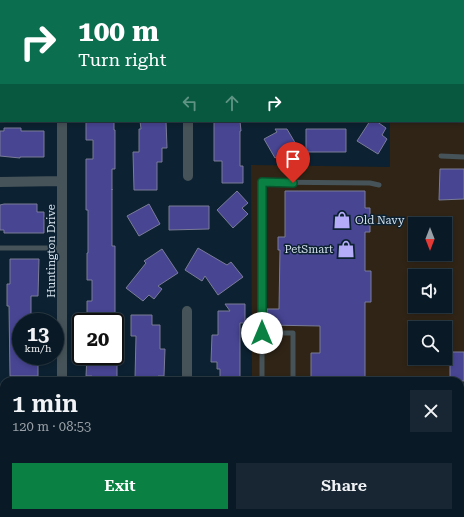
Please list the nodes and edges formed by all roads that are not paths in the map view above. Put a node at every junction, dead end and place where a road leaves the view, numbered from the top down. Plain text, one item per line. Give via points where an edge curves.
1 (62, 122) edge
2 (188, 122) edge
3 (441, 156) dead end
4 (464, 157) edge
5 (188, 176) dead end
6 (62, 181) junction
7 (0, 182) edge
8 (379, 185) dead end
9 (0, 248) edge
10 (63, 248) junction
11 (187, 311) dead end
12 (262, 333) junction
13 (62, 377) edge
14 (187, 377) edge
15 (262, 377) edge
16 (293, 377) edge

1 - 6 street, Huntington Drive
2 - 5 street
3 - 4 lane
6 - 7 street
6 - 10 street, Huntington Drive
8 - 12 lane via 262,182
9 - 10 lane
10 - 13 street, Huntington Drive
11 - 14 street
12 - 15 lane
12 - 16 lane via 293,333

